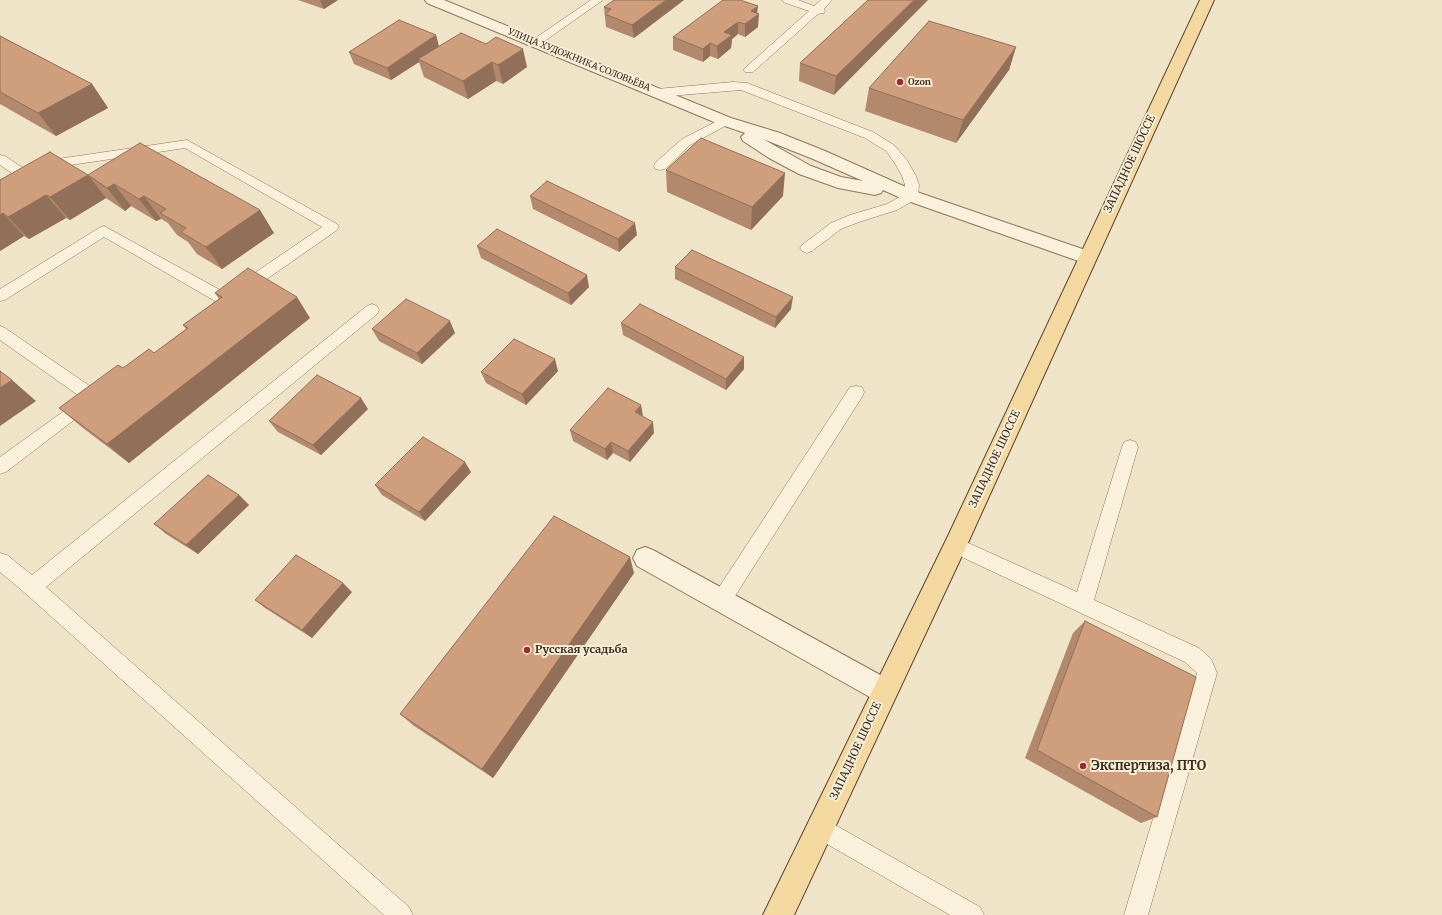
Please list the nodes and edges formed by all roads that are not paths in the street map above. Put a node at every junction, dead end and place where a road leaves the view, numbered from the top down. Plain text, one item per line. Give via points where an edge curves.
1 (432, 0) edge
2 (598, 0) edge
3 (787, 0) edge
4 (827, 0) edge
5 (1207, 0) edge
6 (818, 10) junction
7 (535, 43) junction
8 (748, 70) dead end
9 (657, 93) junction
10 (725, 121) junction
11 (0, 159) edge
12 (660, 166) dead end
13 (24, 175) junction
14 (12, 182) edge
15 (911, 196) junction
16 (807, 248) dead end
17 (1087, 258) junction
18 (0, 296) edge
19 (226, 300) junction
20 (372, 310) dead end
21 (207, 314) edge
22 (0, 332) edge
23 (856, 392) dead end
24 (1130, 447) dead end
25 (0, 467) edge
26 (955, 545) junction
27 (645, 558) dead end
28 (0, 561) edge
29 (32, 587) junction
30 (721, 601) junction
31 (1083, 604) junction
32 (884, 691) junction
33 (821, 828) junction
34 (401, 915) edge
35 (778, 915) edge
36 (972, 915) edge
37 (1136, 915) edge

1 - 7 street, УЛИЦА ХУДОЖНИКА СОЛОВЬЁВА
2 - 7 lane
3 - 6 lane
4 - 6 lane
5 - 17 main road, ЗАПАДНОЕ ШОССЕ
6 - 8 lane
7 - 9 street, УЛИЦА ХУДОЖНИКА СОЛОВЬЁВА
9 - 10 street, УЛИЦА ХУДОЖНИКА СОЛОВЬЁВА
9 - 15 lane via 743,86 868,135 890,148 902,163 912,185
10 - 12 lane via 686,142
10 - 15 street, УЛИЦА ХУДОЖНИКА СОЛОВЬЁВА via 775,154 805,170 838,182
11 - 13 lane
13 - 14 lane
13 - 19 lane via 41,165 187,144 332,227
15 - 16 lane via 881,211 836,226
15 - 17 street, УЛИЦА ХУДОЖНИКА СОЛОВЬЁВА
17 - 26 main road, ЗАПАДНОЕ ШОССЕ
18 - 19 lane via 104,231
19 - 21 lane
20 - 29 lane
22 - 25 lane via 100,394
23 - 30 lane
24 - 31 lane
26 - 31 lane
26 - 32 main road, ЗАПАДНОЕ ШОССЕ
27 - 30 street
28 - 29 lane
29 - 34 lane
30 - 32 street
31 - 37 lane via 1192,655 1199,660 1207,673
32 - 33 main road, ЗАПАДНОЕ ШОССЕ
33 - 35 main road, ЗАПАДНОЕ ШОССЕ
33 - 36 lane

